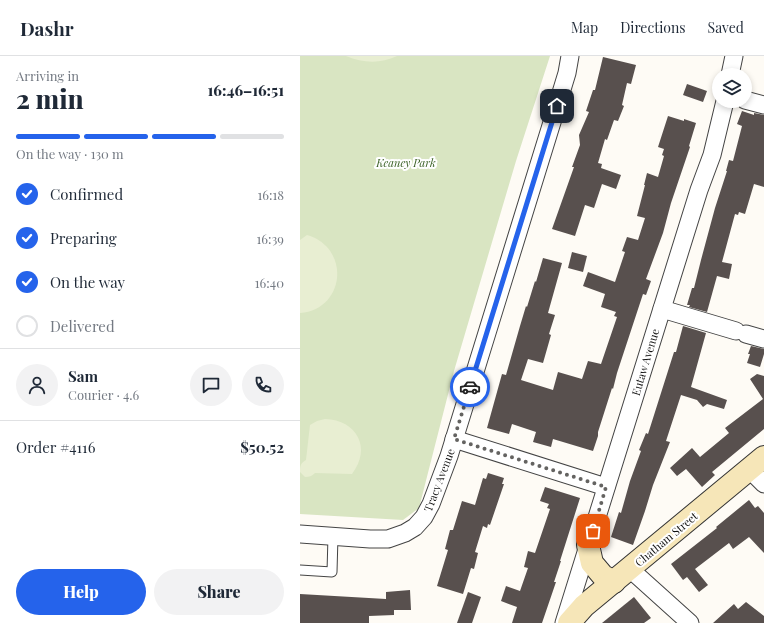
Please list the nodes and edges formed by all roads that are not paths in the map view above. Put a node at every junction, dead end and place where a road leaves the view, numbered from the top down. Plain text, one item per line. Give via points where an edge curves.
1 (570, 56) edge
2 (734, 56) edge
3 (731, 68) edge
4 (752, 102) edge
5 (764, 105) edge
6 (723, 108) edge
7 (662, 309) junction
8 (764, 339) edge
9 (454, 439) junction
10 (759, 470) edge
11 (606, 487) junction
12 (300, 534) edge
13 (333, 536) junction
14 (588, 545) junction
15 (300, 570) edge
16 (622, 576) junction
17 (564, 623) edge
18 (569, 623) edge
19 (690, 623) edge

1 - 9 street, Tracy Avenue
2 - 3 street
4 - 5 street
6 - 7 street, Eutaw Avenue via 712,155
7 - 8 street
7 - 11 street, Eutaw Avenue
9 - 11 street
9 - 13 street, Tracy Avenue via 432,504 415,527 388,539
10 - 16 main road, Chatham Street
11 - 14 street, Eutaw Avenue
12 - 13 street
13 - 15 lane via 332,572
14 - 16 main road via 592,563 602,576
14 - 17 street, Eutaw Avenue
16 - 18 main road, Chatham Street via 584,606
16 - 19 street

